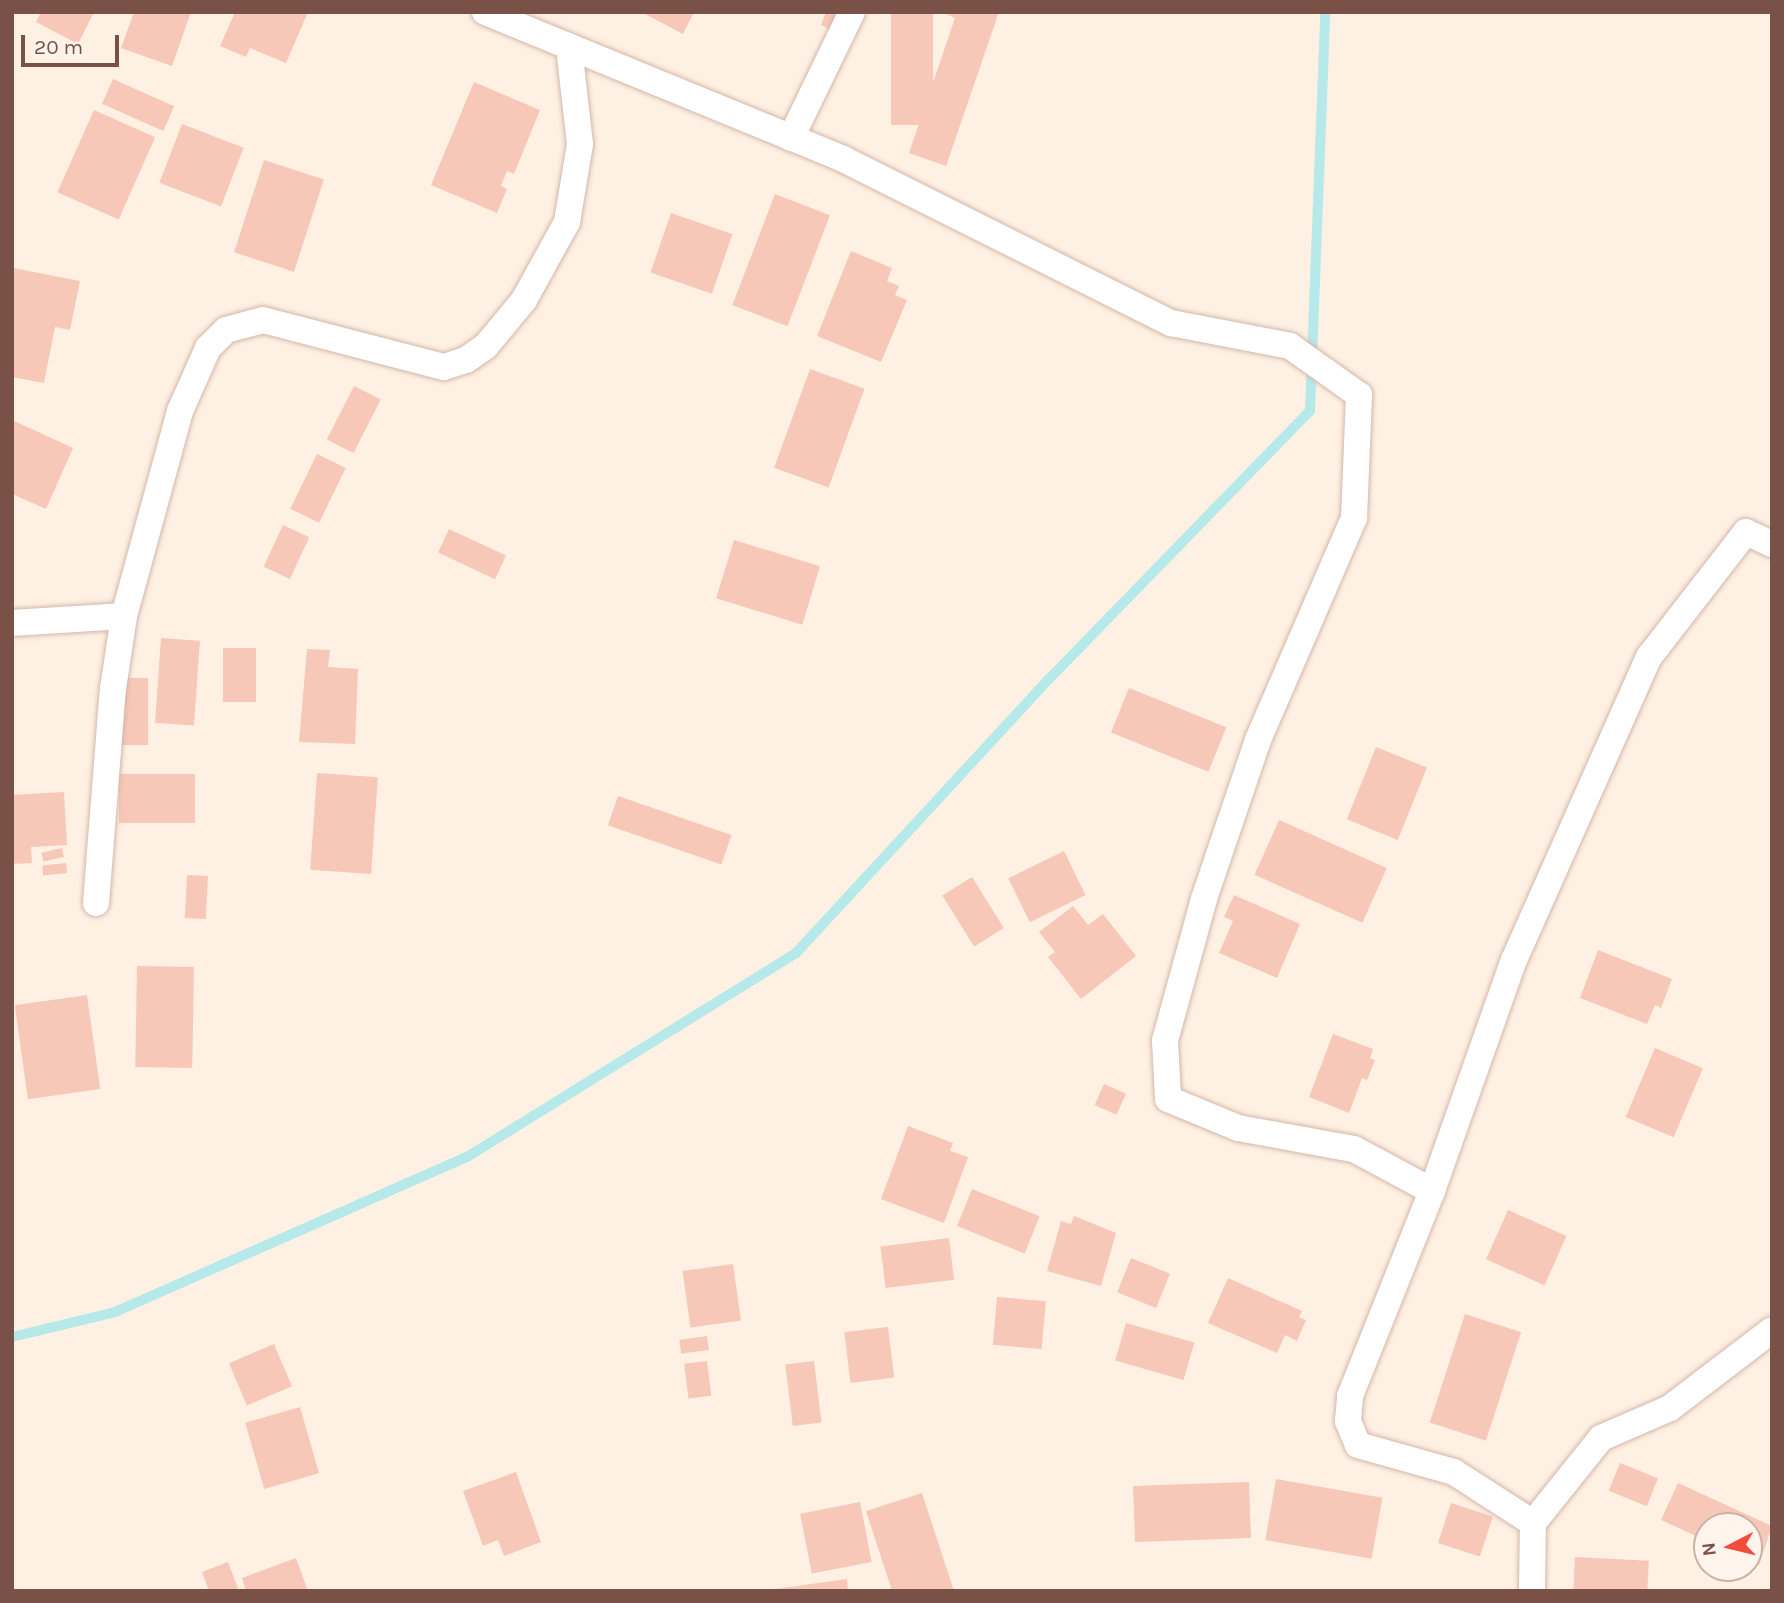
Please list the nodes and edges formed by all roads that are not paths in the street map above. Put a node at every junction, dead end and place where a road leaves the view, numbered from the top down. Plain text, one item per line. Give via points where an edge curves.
1 (485, 12) edge
2 (852, 12) edge
3 (569, 48) junction
4 (791, 138) junction
5 (1772, 544) edge
6 (124, 616) junction
7 (12, 623) edge
8 (96, 903) dead end
9 (1432, 1191) junction
10 (1772, 1330) edge
11 (1533, 1523) junction
12 (1532, 1591) edge

1 - 3 street
2 - 4 street
3 - 4 street
3 - 6 street via 580,144 567,222 524,300 486,346 466,360 444,367 407,361 285,323 263,320 226,330 208,348 180,411
4 - 9 street via 844,159 1171,323 1290,346 1360,395 1354,518 1258,740 1204,899 1165,1041 1168,1100 1238,1128 1354,1149
5 - 9 street via 1746,532 1648,657 1514,960
6 - 7 street
6 - 8 street via 113,689
9 - 11 street via 1350,1395 1350,1435 1358,1445 1379,1454 1454,1472
10 - 11 street via 1670,1408 1601,1438
11 - 12 street

